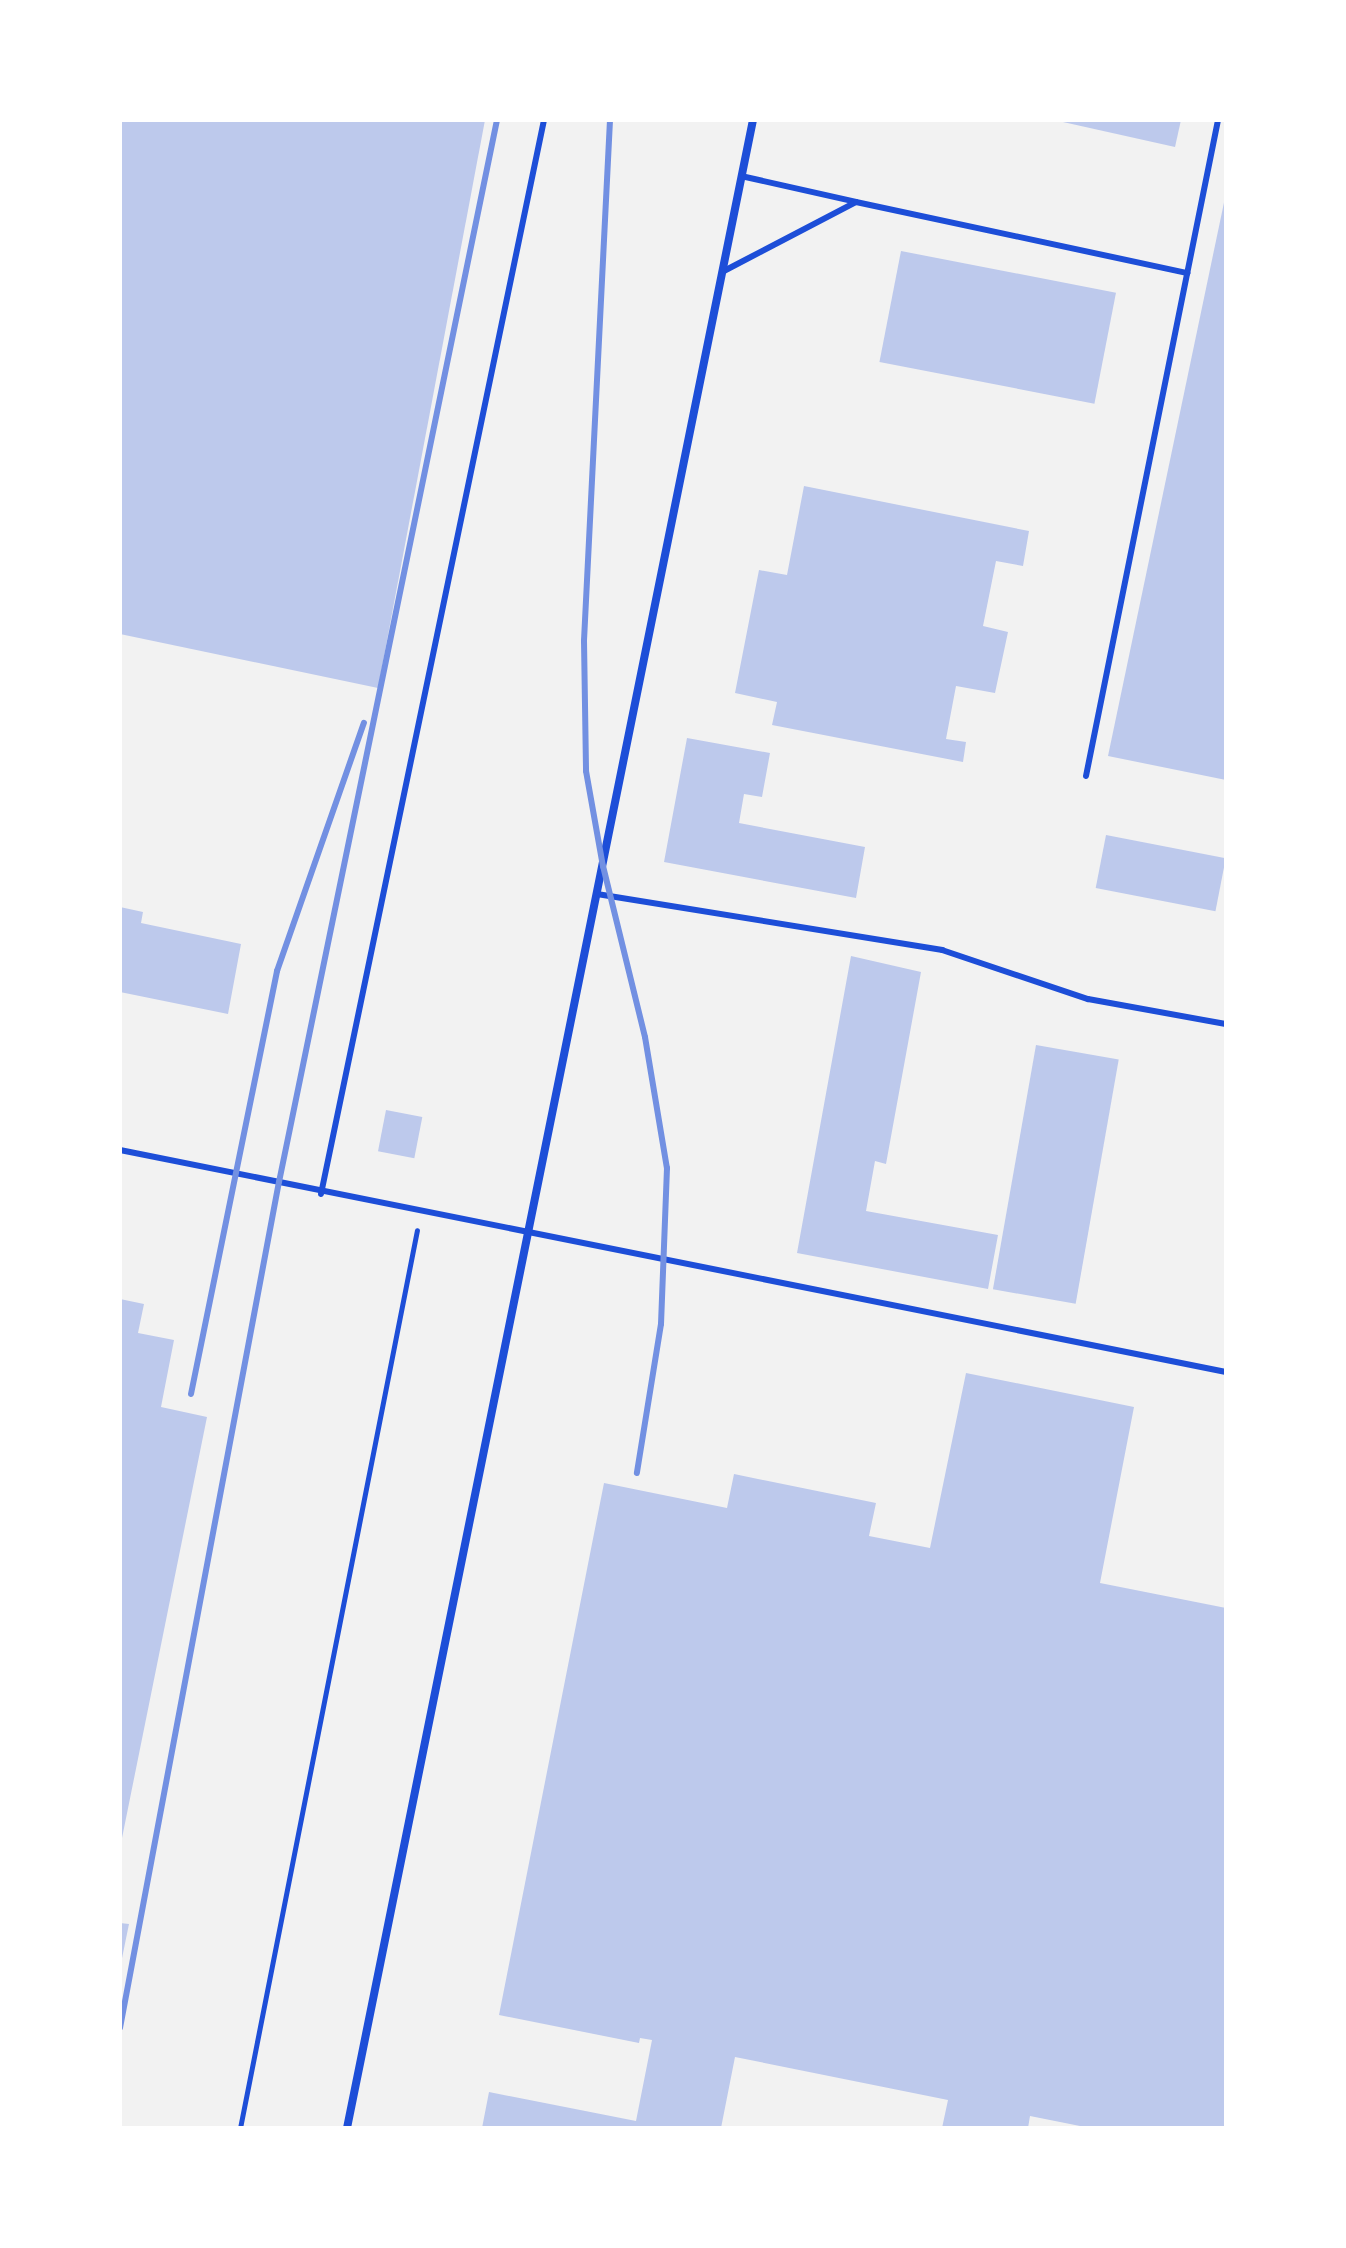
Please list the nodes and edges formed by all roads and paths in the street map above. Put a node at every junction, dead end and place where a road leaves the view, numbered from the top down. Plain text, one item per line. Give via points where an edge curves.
1 (544, 120) edge
2 (753, 120) edge
3 (1218, 120) edge
4 (741, 176) junction
5 (856, 202) junction
6 (722, 272) junction
7 (1187, 273) junction
8 (1086, 776) dead end
9 (597, 894) junction
10 (1226, 1024) edge
11 (120, 1150) edge
12 (321, 1194) junction
13 (420, 1213) junction
14 (530, 1233) junction
15 (1226, 1372) edge
16 (240, 2128) edge
17 (347, 2128) edge

1 - 12 lane
2 - 4 street
3 - 7 lane
4 - 5 lane
4 - 6 street
5 - 6 lane
5 - 7 lane
6 - 9 street
7 - 8 lane
9 - 10 lane via 942,950 1088,999
9 - 14 street
11 - 12 lane
12 - 13 lane
13 - 14 lane
13 - 16 path
14 - 15 lane
14 - 17 street

